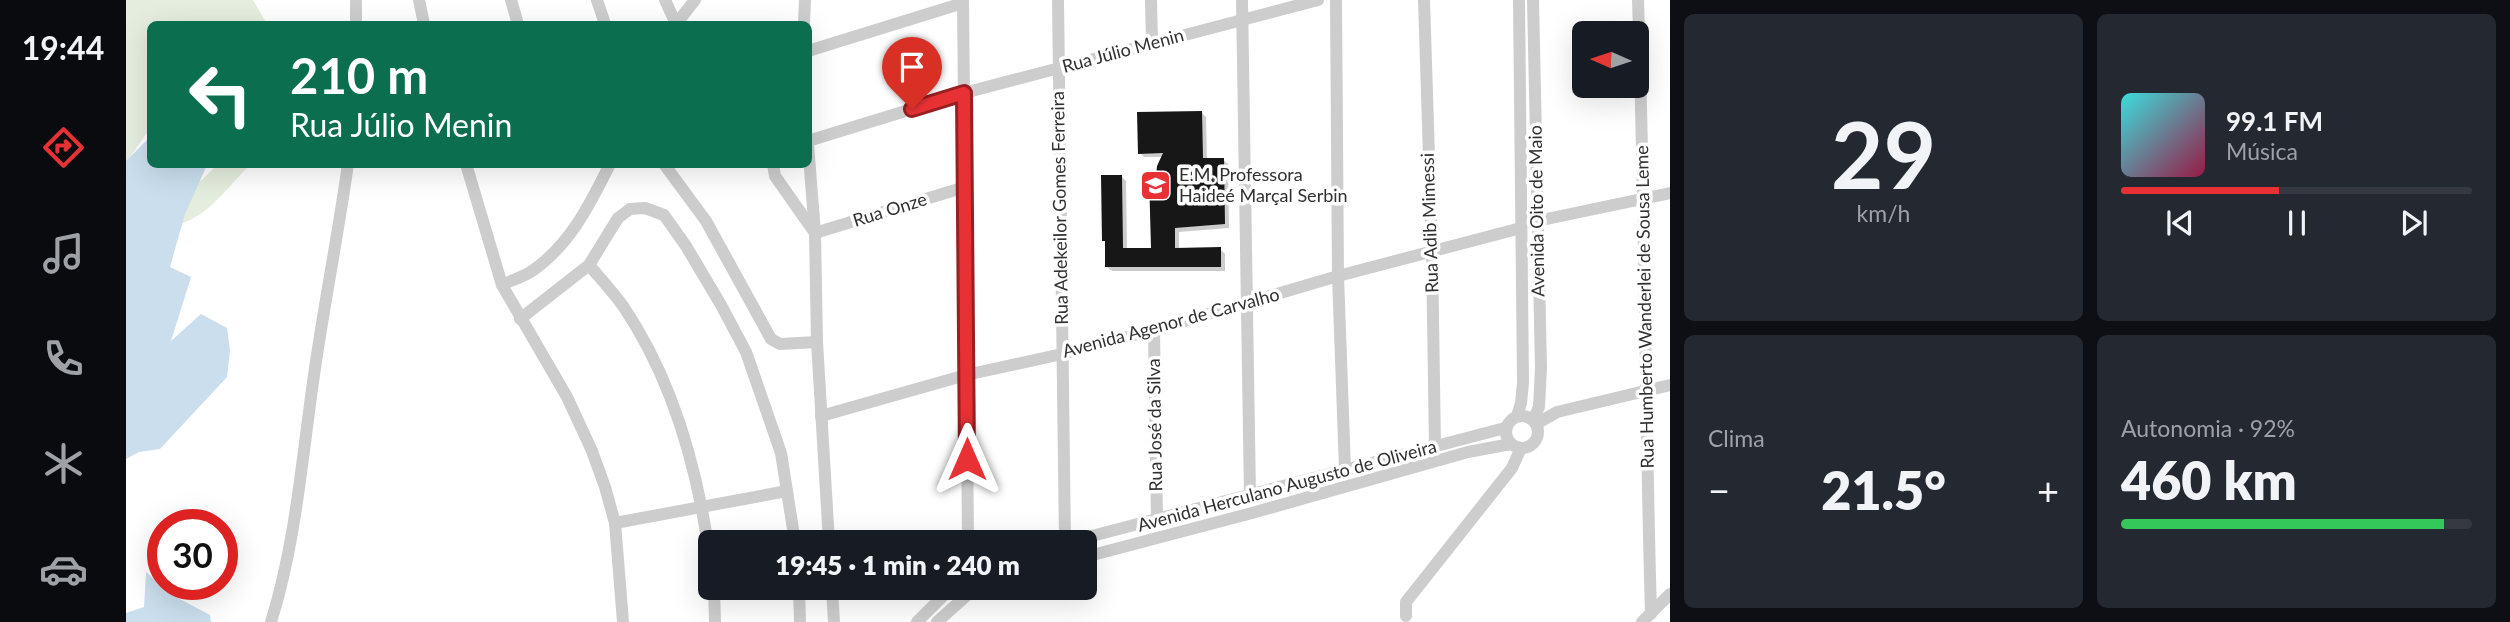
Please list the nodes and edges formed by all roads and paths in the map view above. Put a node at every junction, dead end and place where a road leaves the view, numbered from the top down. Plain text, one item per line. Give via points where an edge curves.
1 (356, 0) edge
2 (419, 0) edge
3 (511, 0) edge
4 (597, 0) edge
5 (665, 0) edge
6 (695, 0) edge
7 (805, 0) edge
8 (1058, 0) edge
9 (1151, 0) edge
10 (1242, 0) edge
11 (1318, 0) edge
12 (1336, 0) edge
13 (1424, 0) edge
14 (1519, 0) edge
15 (1533, 0) edge
16 (1637, 0) edge
17 (963, 1) edge
18 (1242, 20) junction
19 (356, 21) edge
20 (423, 21) edge
21 (517, 21) edge
22 (604, 21) edge
23 (675, 21) edge
24 (678, 21) edge
25 (804, 21) edge
26 (1152, 43) junction
27 (812, 50) edge
28 (1058, 68) junction
29 (964, 93) junction
30 (812, 142) edge
31 (347, 168) edge
32 (467, 168) edge
33 (608, 168) edge
34 (667, 168) edge
35 (774, 168) edge
36 (810, 168) edge
37 (965, 187) junction
38 (1670, 193) edge
39 (1643, 199) junction
40 (1537, 221) junction
41 (1521, 228) junction
42 (815, 233) junction
43 (1432, 251) junction
44 (589, 265) junction
45 (1338, 276) junction
46 (502, 285) junction
47 (1247, 304) junction
48 (520, 319) junction
49 (1154, 330) junction
50 (817, 342) junction
51 (1062, 354) junction
52 (966, 375) junction
53 (1670, 385) edge
54 (1645, 391) junction
55 (821, 416) junction
56 (1517, 416) junction
57 (1534, 422) junction
58 (1506, 428) junction
59 (1516, 446) junction
60 (1435, 447) junction
61 (1345, 470) junction
62 (788, 491) junction
63 (1250, 495) junction
64 (704, 508) junction
65 (1157, 520) junction
66 (615, 523) junction
67 (707, 530) edge
68 (793, 530) edge
69 (828, 530) edge
70 (968, 530) edge
71 (1067, 530) edge
72 (1097, 535) edge
73 (1097, 554) edge
74 (1670, 594) edge
75 (715, 600) edge
76 (799, 600) edge
77 (833, 600) edge
78 (939, 600) edge
79 (960, 600) edge
80 (1406, 616) dead end
81 (1646, 618) edge
82 (271, 622) edge
83 (623, 622) edge
84 (715, 622) edge
85 (800, 622) edge
86 (834, 622) edge
87 (917, 622) edge
88 (937, 622) edge

1 - 19 street
2 - 20 street
3 - 21 street
4 - 22 street
5 - 23 street
6 - 24 street
7 - 25 street
8 - 28 street, Rua Adekeilor Gomes Ferreira
9 - 26 street
10 - 18 street
11 - 18 street, Rua Júlio Menin
12 - 45 street
13 - 43 street, Rua Adib Mimessi
14 - 41 street, Avenida Oito de Maio
15 - 40 street, Avenida Oito de Maio
16 - 39 street, Rua Humberto Wanderlei de Sousa Leme
17 - 27 street
17 - 29 street
18 - 26 street, Rua Júlio Menin
18 - 47 street
26 - 28 street, Rua Júlio Menin
28 - 29 street, Rua Júlio Menin
28 - 51 street, Rua Adekeilor Gomes Ferreira
29 - 30 street, Rua Júlio Menin
29 - 37 street
31 - 82 street via 295,518
32 - 46 street
33 - 46 street via 567,239 530,272
34 - 50 street via 706,221 771,339 780,344
35 - 42 street
36 - 42 street
37 - 42 street, Rua Onze
37 - 52 street
38 - 39 street
39 - 40 street
39 - 54 street, Rua Humberto Wanderlei de Sousa Leme
40 - 57 street, Avenida Oito de Maio via 1540,395
41 - 43 street, Avenida Agenor de Carvalho
41 - 56 street, Avenida Oito de Maio via 1523,383
42 - 50 street
43 - 45 street, Avenida Agenor de Carvalho
43 - 60 street, Rua Adib Mimessi
44 - 48 street
44 - 62 street via 618,218 630,209 645,208 664,215 746,352 781,453
44 - 64 street via 648,348 684,431
45 - 47 street, Avenida Agenor de Carvalho
45 - 61 street
46 - 48 street
47 - 49 street, Avenida Agenor de Carvalho
47 - 63 street
48 - 66 street via 567,397 592,451
49 - 51 street, Avenida Agenor de Carvalho
49 - 65 street, Rua José da Silva
50 - 55 street
51 - 52 street, Avenida Agenor de Carvalho
51 - 71 street, Rua Adekeilor Gomes Ferreira
52 - 55 street, Avenida Agenor de Carvalho
52 - 70 street
53 - 54 street
54 - 57 street
54 - 81 street, Rua Humberto Wanderlei de Sousa Leme
55 - 69 street
56 - 57 street
56 - 58 street
57 - 59 street, Avenida Oito de Maio via 1535,441 1527,447
58 - 59 street via 1507,439
58 - 60 street, Avenida Herculano Augusto de Oliveira
59 - 73 street, Avenida Herculano Augusto de Oliveira via 1468,452
59 - 80 street via 1512,468 1406,602
60 - 61 street, Avenida Herculano Augusto de Oliveira
61 - 63 street, Avenida Herculano Augusto de Oliveira
62 - 64 street
62 - 68 street
63 - 65 street, Avenida Herculano Augusto de Oliveira
64 - 66 street
64 - 67 street
65 - 72 street, Avenida Herculano Augusto de Oliveira
66 - 83 street
74 - 81 street
75 - 84 street
76 - 85 street
77 - 86 street
78 - 87 street
79 - 88 street

